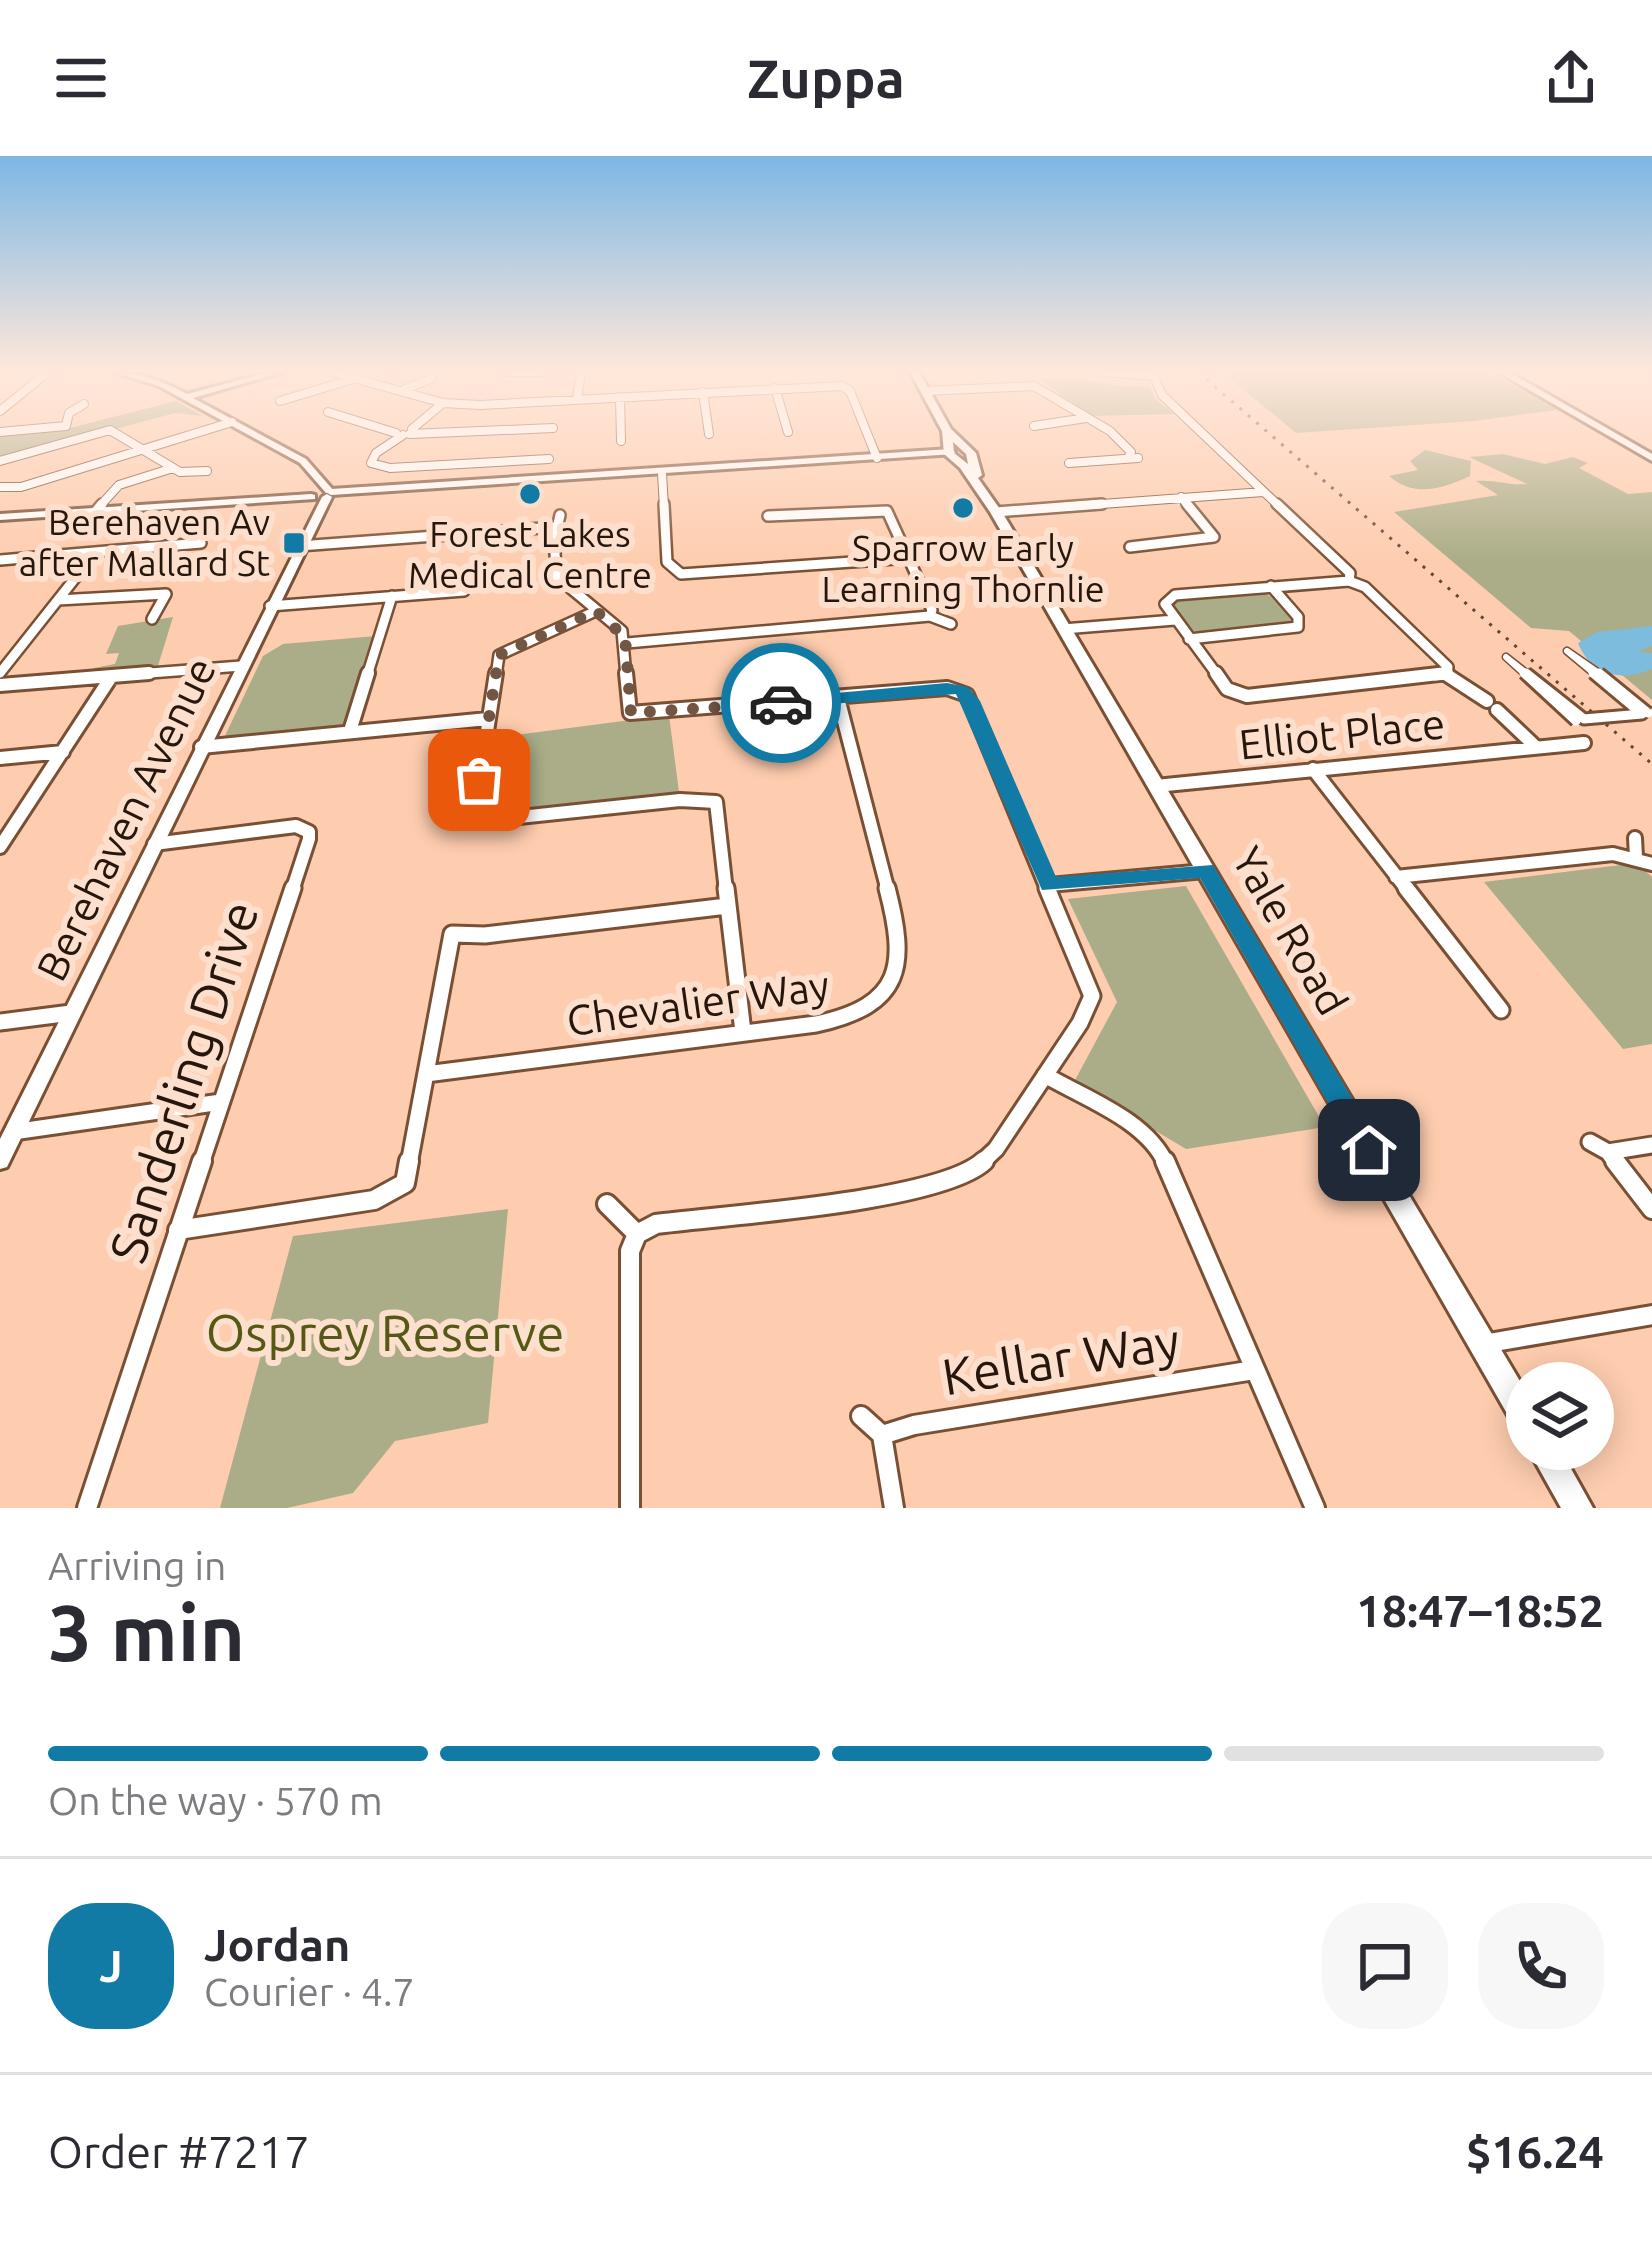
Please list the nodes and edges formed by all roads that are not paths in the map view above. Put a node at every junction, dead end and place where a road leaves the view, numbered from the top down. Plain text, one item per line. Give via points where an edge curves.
1 (92, 435) edge
2 (119, 435) edge
3 (189, 435) edge
4 (255, 435) edge
5 (401, 435) edge
6 (621, 435) edge
7 (868, 435) edge
8 (949, 435) edge
9 (1115, 435) edge
10 (1204, 435) edge
11 (1611, 435) edge
12 (621, 441) dead end
13 (144, 449) junction
14 (957, 454) junction
15 (877, 458) junction
16 (1652, 458) edge
17 (549, 459) dead end
18 (0, 461) edge
19 (1069, 463) dead end
20 (173, 468) junction
21 (207, 471) dead end
22 (662, 473) junction
23 (0, 487) edge
24 (1263, 492) junction
25 (321, 495) junction
26 (1181, 497) junction
27 (96, 511) junction
28 (995, 511) junction
29 (768, 516) dead end
30 (0, 517) edge
31 (201, 543) dead end
32 (299, 546) junction
33 (1130, 548) dead end
34 (95, 554) junction
35 (910, 558) junction
36 (0, 560) edge
37 (1349, 581) junction
38 (1270, 586) junction
39 (464, 591) dead end
40 (392, 596) junction
41 (58, 600) junction
42 (270, 606) junction
43 (596, 611) junction
44 (930, 616) junction
45 (1173, 617) junction
46 (152, 620) dead end
47 (951, 624) dead end
48 (1062, 626) junction
49 (1189, 639) junction
50 (627, 643) junction
51 (241, 666) junction
52 (0, 673) edge
53 (1447, 675) junction
54 (111, 676) junction
55 (0, 685) edge
56 (838, 698) junction
57 (1487, 700) dead end
58 (1497, 710) dead end
59 (1648, 713) dead end
60 (488, 719) junction
61 (1576, 721) dead end
62 (350, 731) junction
63 (1585, 743) dead end
64 (201, 747) junction
65 (1536, 747) junction
66 (63, 752) junction
67 (0, 758) edge
68 (1312, 769) junction
69 (1156, 786) junction
70 (1635, 838) dead end
71 (154, 844) junction
72 (0, 847) edge
73 (1636, 857) junction
74 (1652, 864) edge
75 (1205, 871) junction
76 (1396, 877) junction
77 (1049, 885) junction
78 (728, 906) junction
79 (1501, 1010) dead end
80 (71, 1013) junction
81 (0, 1022) edge
82 (743, 1032) junction
83 (426, 1074) junction
84 (1045, 1075) junction
85 (221, 1102) junction
86 (13, 1132) junction
87 (1590, 1142) dead end
88 (1652, 1145) edge
89 (1608, 1152) junction
90 (0, 1160) edge
91 (607, 1204) dead end
92 (1652, 1209) edge
93 (178, 1230) junction
94 (637, 1234) junction
95 (1652, 1315) edge
96 (1482, 1344) junction
97 (1254, 1370) junction
98 (1506, 1385) edge
99 (861, 1416) dead end
100 (882, 1435) junction
101 (1555, 1470) edge
102 (87, 1508) edge
103 (630, 1508) edge
104 (894, 1508) edge
105 (1315, 1508) edge
106 (1578, 1508) edge

1 - 18 street
2 - 13 street
3 - 13 street
4 - 25 street via 312,467
5 - 17 street via 371,463
6 - 12 street
7 - 15 street
8 - 14 main road, Yale Road
9 - 19 street via 1133,457
10 - 24 street
11 - 16 main road
13 - 20 street
13 - 23 street
14 - 15 main road
14 - 28 main road, Yale Road
15 - 22 main road
20 - 21 street
20 - 27 street via 119,485
22 - 25 main road
22 - 35 street via 668,562 682,574
24 - 26 street
24 - 37 street via 1350,573
25 - 27 main road
25 - 32 street, Berehaven Avenue
26 - 28 street
26 - 33 street via 1219,538
27 - 30 main road
28 - 48 main road, Yale Road
29 - 35 street via 874,508 890,513
31 - 34 street
32 - 42 street, Berehaven Avenue
32 - 43 street via 558,521 555,579
34 - 36 street
34 - 41 street
35 - 44 street
37 - 38 street
37 - 53 street via 1365,586 1448,667
38 - 45 street via 1168,596
38 - 49 street via 1298,627
39 - 40 street
40 - 42 street
40 - 62 street
41 - 46 street via 166,594
41 - 52 street
42 - 51 street, Berehaven Avenue
43 - 50 street
43 - 60 street via 499,655
44 - 47 street
44 - 50 street
45 - 48 street
45 - 49 street
48 - 69 main road, Yale Road
49 - 53 street via 1227,688 1246,696
50 - 56 street via 627,710 636,715
51 - 54 street
51 - 64 street, Berehaven Avenue
53 - 57 street
54 - 55 street
54 - 66 street
56 - 77 street via 947,688 967,694
56 - 82 street, Chevalier Way via 901,940 900,962 861,1012
58 - 65 street, Elliot Place
59 - 61 street, bridge via 1572,651 1642,714 1584,719 1506,657
60 - 62 street
60 - 78 street via 473,822 711,799 719,806
62 - 64 street
63 - 65 street, Elliot Place
64 - 71 street, Berehaven Avenue
65 - 68 street, Elliot Place
66 - 67 street
66 - 72 street
68 - 69 street, Elliot Place
68 - 76 street
69 - 75 main road, Yale Road
70 - 73 street
71 - 80 street, Berehaven Avenue
71 - 85 street, Sanderling Drive via 296,826 309,832
73 - 74 street
73 - 76 street
75 - 77 street
75 - 96 main road, Yale Road
76 - 79 street
77 - 84 street via 1092,996
78 - 82 street
78 - 83 street via 452,934
80 - 81 street
80 - 86 street, Berehaven Avenue
82 - 83 street, Chevalier Way
83 - 93 street via 409,1175 398,1190
84 - 94 street via 983,1165 950,1182 656,1224
84 - 97 street, Kellar Way via 1160,1150
85 - 86 street
85 - 93 street, Sanderling Drive
86 - 90 street, Berehaven Avenue
87 - 89 street
88 - 89 street
89 - 92 street
91 - 94 street
93 - 102 street, Sanderling Drive
94 - 103 street via 630,1251
95 - 96 street
96 - 98 main road, Yale Road
97 - 100 street, Kellar Way
97 - 105 street, Kellar Way
99 - 100 street
100 - 104 street
101 - 106 main road

